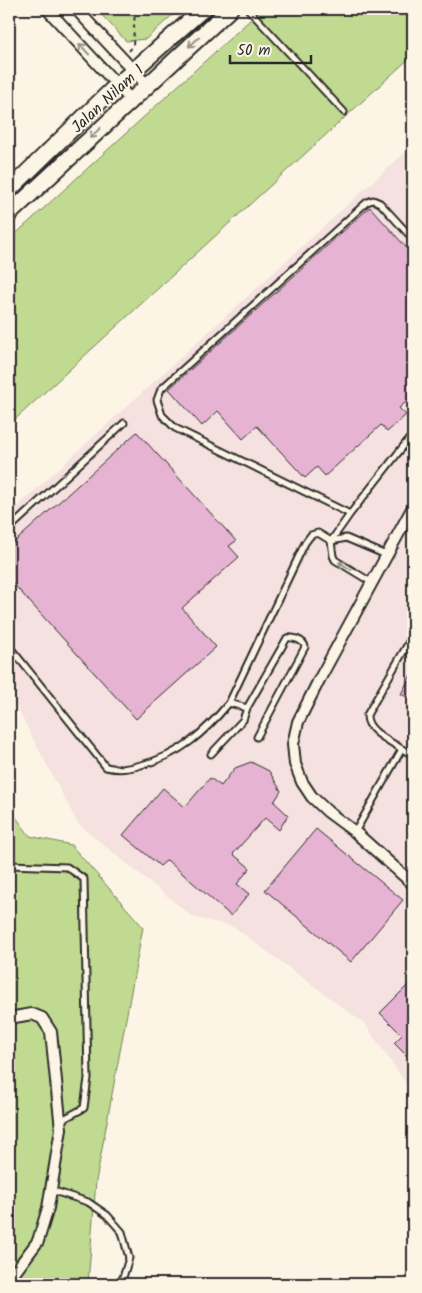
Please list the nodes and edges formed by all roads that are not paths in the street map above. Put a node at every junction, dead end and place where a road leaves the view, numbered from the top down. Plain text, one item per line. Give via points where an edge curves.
1 (47, 9) edge
2 (76, 9) edge
3 (203, 9) edge
4 (230, 9) edge
5 (248, 9) edge
6 (134, 70) junction
7 (117, 85) junction
8 (147, 85) junction
9 (131, 100) junction
10 (344, 112) dead end
11 (9, 190) edge
12 (9, 214) edge
13 (413, 239) edge
14 (124, 423) dead end
15 (413, 434) edge
16 (413, 507) edge
17 (350, 514) junction
18 (9, 529) edge
19 (331, 541) junction
20 (386, 555) junction
21 (371, 582) junction
22 (413, 634) edge
23 (9, 646) edge
24 (229, 703) junction
25 (247, 708) junction
26 (257, 737) dead end
27 (402, 749) junction
28 (211, 754) dead end
29 (413, 755) edge
30 (355, 832) junction
31 (9, 865) edge
32 (413, 884) edge
33 (9, 1018) edge
34 (60, 1122) junction
35 (51, 1190) junction
36 (9, 1280) edge
37 (121, 1284) edge

7 -> 1 street
2 - 6 street
3 - 6 main road, Jalan Nilam 1
4 -> 8 main road, Jalan Nilam 1
5 - 10 lane
6 - 7 main road, Jalan Nilam 1
6 - 8 street
7 - 9 street
7 - 11 main road, Jalan Nilam 1
8 - 9 main road, Jalan Nilam 1
9 -> 12 main road, Jalan Nilam 1
13 - 17 lane via 380,203 367,202 161,389 157,400 162,415 175,428
14 - 18 lane
15 - 17 lane
16 - 20 street
17 - 19 lane
19 - 20 lane via 346,538
21 -> 19 lane via 335,560
19 - 24 lane via 318,534 311,535 305,543
20 - 21 street
21 - 30 street via 298,722 293,744 295,764 312,797
22 - 27 lane via 366,722
23 - 24 lane via 106,767 119,770 155,762 177,752
24 - 25 lane
25 - 26 lane via 284,640 290,637 302,642 305,647
25 - 28 lane via 243,720
27 - 29 lane
27 - 30 lane
30 - 32 street
31 - 34 lane via 67,867 84,878 88,1078 84,1108
33 - 34 street via 32,1014 42,1018 51,1032
34 - 35 street
35 - 36 street via 38,1241
35 - 37 lane via 88,1202 107,1215 122,1232 129,1258

